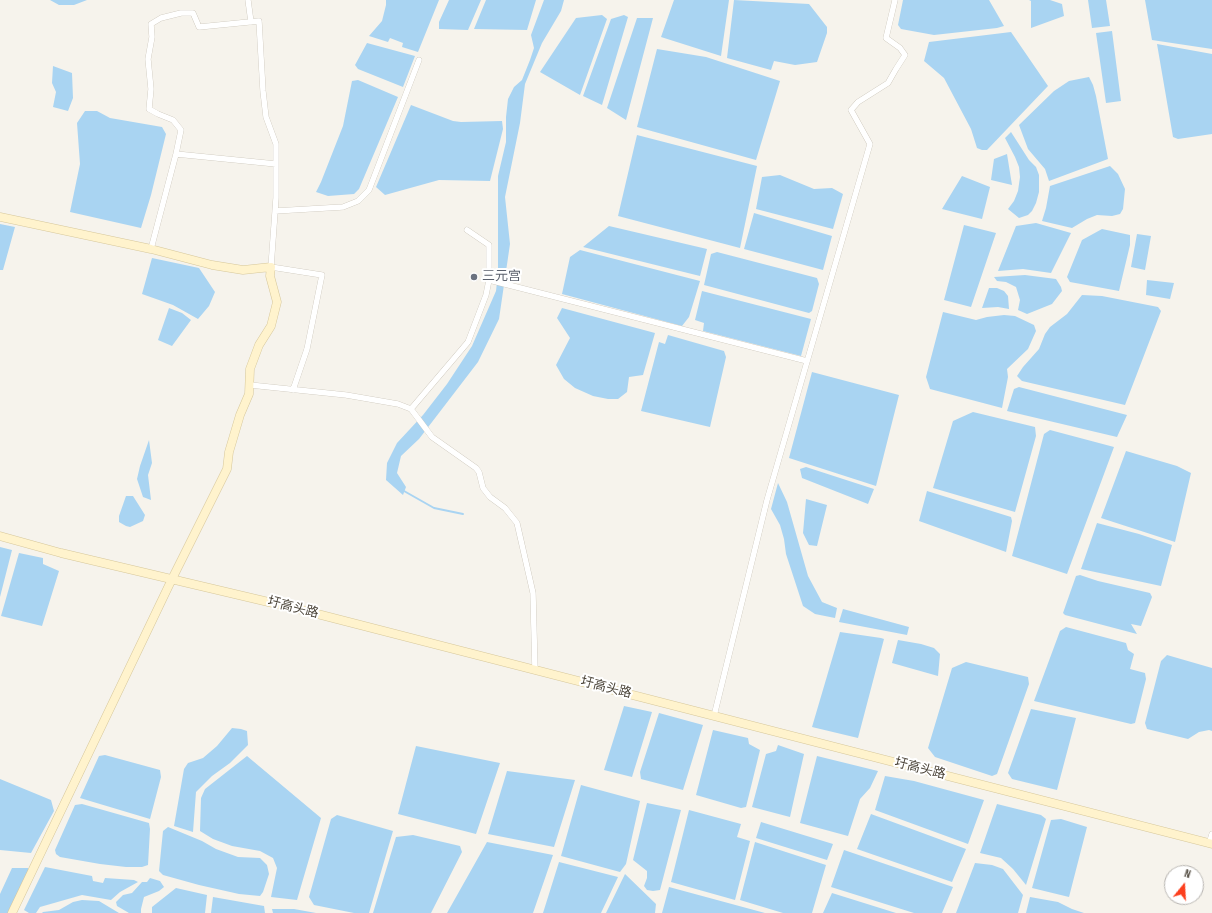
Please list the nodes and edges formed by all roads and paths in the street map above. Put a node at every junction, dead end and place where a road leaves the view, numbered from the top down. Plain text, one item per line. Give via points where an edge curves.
1 (248, 0) edge
2 (895, 0) edge
3 (251, 22) junction
4 (419, 60) dead end
5 (176, 154) junction
6 (276, 164) junction
7 (275, 211) junction
8 (0, 217) edge
9 (467, 230) dead end
10 (151, 249) junction
11 (272, 267) junction
12 (489, 280) junction
13 (807, 361) junction
14 (250, 385) junction
15 (293, 390) junction
16 (411, 409) junction
17 (0, 536) edge
18 (172, 579) junction
19 (535, 670) junction
20 (714, 716) junction
21 (1212, 834) edge
22 (1210, 844) edge
23 (12, 913) edge

1 - 3 street
2 - 13 street via 886,38 905,55 888,84 858,102 851,110 870,144
3 - 5 street via 199,27 193,13 181,13 161,18 151,24 152,37 148,59 151,90 149,109 173,120 181,130
3 - 6 street via 260,21 263,91 266,117 276,144
4 - 7 street via 369,190 358,201 343,207
5 - 6 street
5 - 10 street
6 - 7 street
7 - 11 street
8 - 10 street
9 - 12 street via 489,244
10 - 11 street via 212,265 243,270
11 - 14 street via 270,276 277,302 271,326 259,345 250,369
11 - 15 street via 322,275 306,349
12 - 13 street
12 - 16 street via 468,342
13 - 20 street via 767,500
14 - 15 street
14 - 18 street via 229,452 227,469
15 - 16 street via 346,395 398,404
16 - 19 street via 432,437 476,468 483,488 517,523 533,593
17 - 18 street, 圩高头路
18 - 19 street, 圩高头路
18 - 23 street
19 - 20 street, 圩高头路
20 - 22 street, 圩高头路
21 - 22 street

